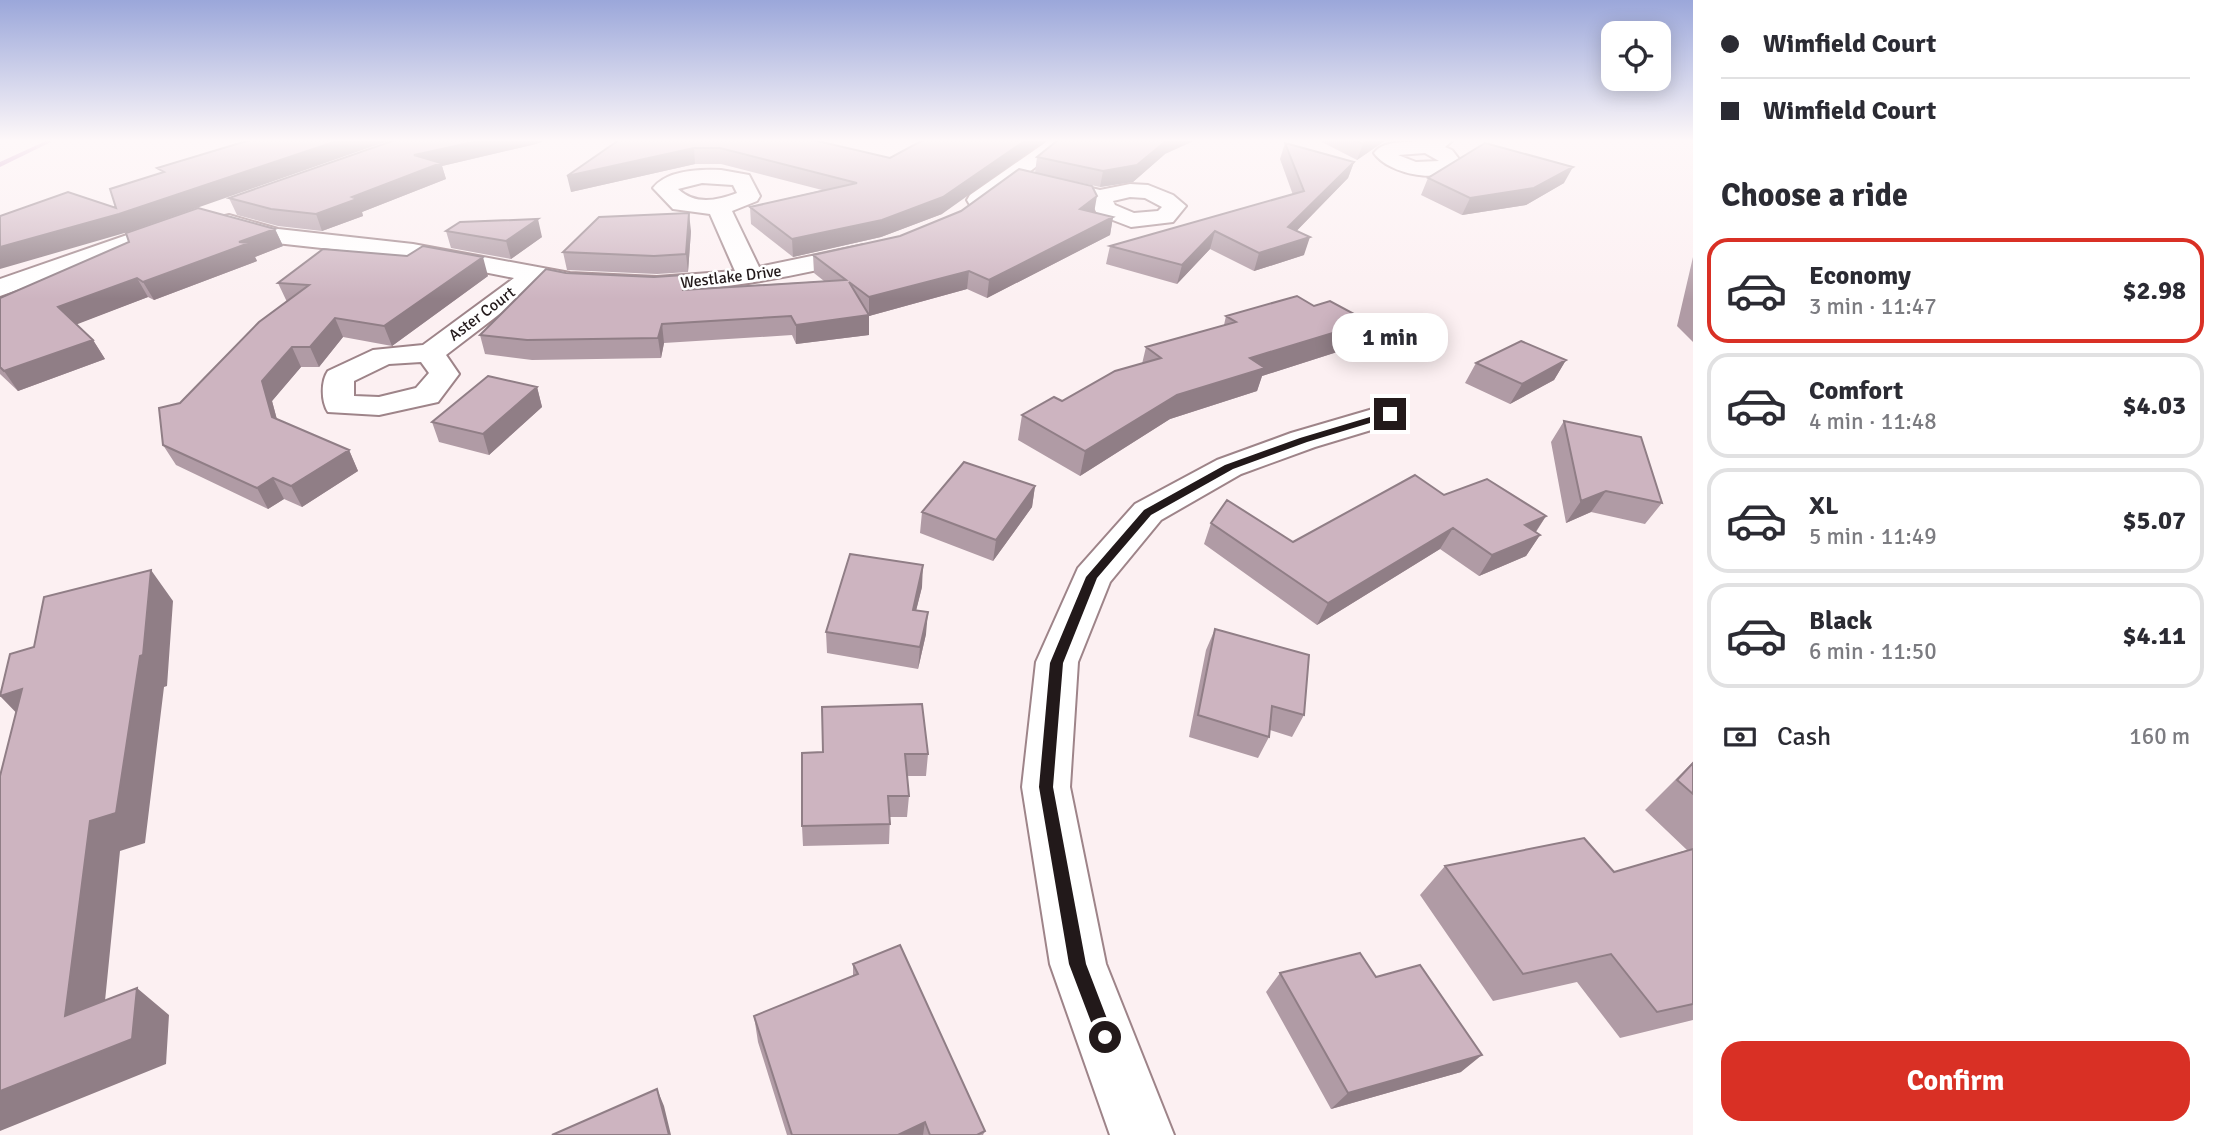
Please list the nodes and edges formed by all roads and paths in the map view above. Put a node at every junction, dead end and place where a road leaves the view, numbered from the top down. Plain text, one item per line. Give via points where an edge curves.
1 (988, 193) edge
2 (1083, 193) edge
3 (1100, 197) edge
4 (244, 201) edge
5 (719, 208) dead end
6 (961, 213) edge
7 (205, 215) junction
8 (889, 246) edge
9 (534, 275) junction
10 (751, 277) junction
11 (0, 288) edge
12 (430, 353) dead end
13 (1390, 414) dead end
14 (1142, 1135) edge

1 - 6 street
2 - 3 street
4 - 7 street
5 - 10 street
7 - 9 street, Westlake Drive via 276,236 413,251
7 - 11 street
8 - 10 street, Westlake Drive
9 - 10 street, Westlake Drive via 657,285
9 - 12 street, Aster Court
13 - 14 street via 1229,467 1148,512 1092,577 1056,663 1046,787 1078,964

